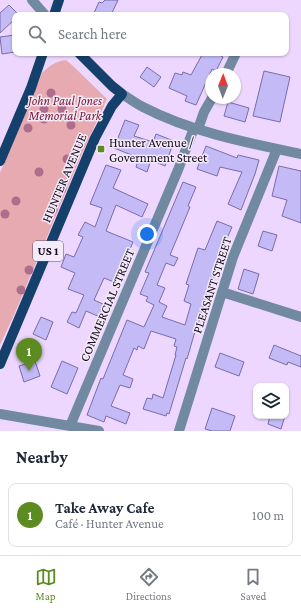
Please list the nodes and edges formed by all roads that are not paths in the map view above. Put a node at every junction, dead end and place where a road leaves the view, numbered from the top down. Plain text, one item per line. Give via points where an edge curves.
1 (32, 0) edge
2 (59, 0) edge
3 (42, 12) edge
4 (55, 12) edge
5 (42, 56) edge
6 (82, 56) edge
7 (235, 56) edge
8 (229, 68) edge
9 (122, 94) junction
10 (208, 104) edge
11 (196, 128) junction
12 (277, 149) junction
13 (301, 154) edge
14 (0, 161) edge
15 (222, 292) junction
16 (301, 317) edge
17 (0, 364) edge
18 (0, 414) edge
19 (70, 426) junction
20 (99, 431) edge
21 (179, 431) edge

1 - 3 street
2 - 4 main road
5 - 14 main road via 29,94
6 - 9 main road
7 - 8 street
9 - 11 street via 143,107
9 - 17 main road, HUNTER AVENUE / US 1 via 112,106 95,138
10 - 11 street, COMMERCIAL STREET
11 - 12 street
11 - 19 street, COMMERCIAL STREET
12 - 13 street
12 - 15 street, PLEASANT STREET via 233,257
15 - 16 street
15 - 21 street, PLEASANT STREET
18 - 19 street
19 - 20 street

